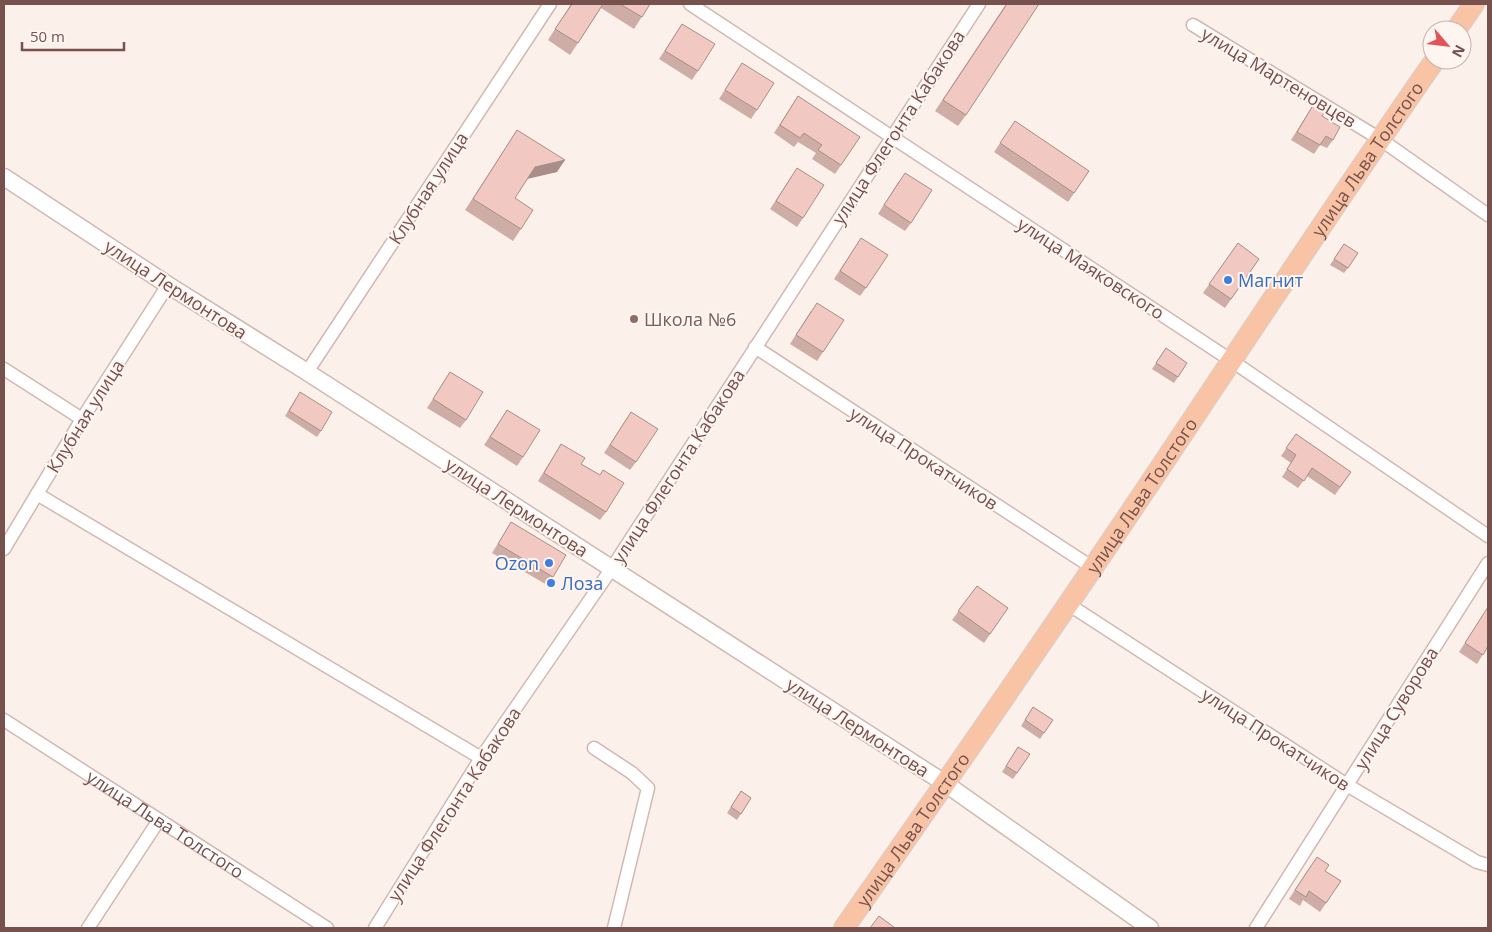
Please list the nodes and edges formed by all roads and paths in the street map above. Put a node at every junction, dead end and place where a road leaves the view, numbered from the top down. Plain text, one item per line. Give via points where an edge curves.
1 (550, 4) edge
2 (690, 4) edge
3 (979, 4) edge
4 (1474, 4) edge
5 (1463, 20) edge
6 (1193, 25) dead end
7 (1428, 70) edge
8 (892, 137) junction
9 (1380, 139) junction
10 (4, 177) edge
11 (1488, 214) edge
12 (168, 285) junction
13 (755, 347) junction
14 (1232, 361) junction
15 (4, 369) edge
16 (307, 372) junction
17 (82, 419) junction
18 (37, 494) junction
19 (1488, 536) edge
20 (6, 540) edge
21 (1488, 563) edge
22 (612, 568) junction
23 (1093, 568) junction
24 (1068, 604) junction
25 (4, 720) edge
26 (594, 748) dead end
27 (482, 758) junction
28 (946, 784) junction
29 (1347, 785) junction
30 (159, 820) junction
31 (1488, 865) edge
32 (88, 928) edge
33 (327, 928) edge
34 (375, 928) edge
35 (614, 928) edge
36 (844, 928) edge
37 (1150, 928) edge
38 (1256, 928) edge

1 - 16 street, Клубная улица
2 - 8 street, улица Маяковского
3 - 8 street, улица Флегонта Кабакова
4 - 5 main road
6 - 9 street, улица Мартеновцев
7 - 9 main road, улица Льва Толстого
8 - 13 street, улица Флегонта Кабакова
8 - 14 street, улица Маяковского
9 - 11 street, улица Мартеновцев
9 - 14 main road, улица Льва Толстого
10 - 12 street, улица Лермонтова
12 - 16 street, улица Лермонтова
12 - 17 street, Клубная улица
13 - 22 street, улица Флегонта Кабакова
13 - 23 street, улица Прокатчиков
14 - 19 street, улица Маяковского
14 - 23 main road, улица Льва Толстого
15 - 17 street
16 - 22 street, улица Лермонтова
17 - 18 street, Клубная улица
18 - 20 street, Клубная улица
18 - 27 street
21 - 29 street, улица Суворова
22 - 27 street, улица Флегонта Кабакова
22 - 28 street, улица Лермонтова
23 - 24 main road, улица Льва Толстого
24 - 28 main road, улица Льва Толстого
24 - 29 street, улица Прокатчиков
25 - 30 street, улица Льва Толстого
26 - 35 street via 632,773 648,788
27 - 34 street, улица Флегонта Кабакова
28 - 36 main road, улица Льва Толстого
28 - 37 street, улица Лермонтова
29 - 31 street, улица Прокатчиков via 1477,862
29 - 38 street, улица Суворова
30 - 32 street
30 - 33 street, улица Льва Толстого

